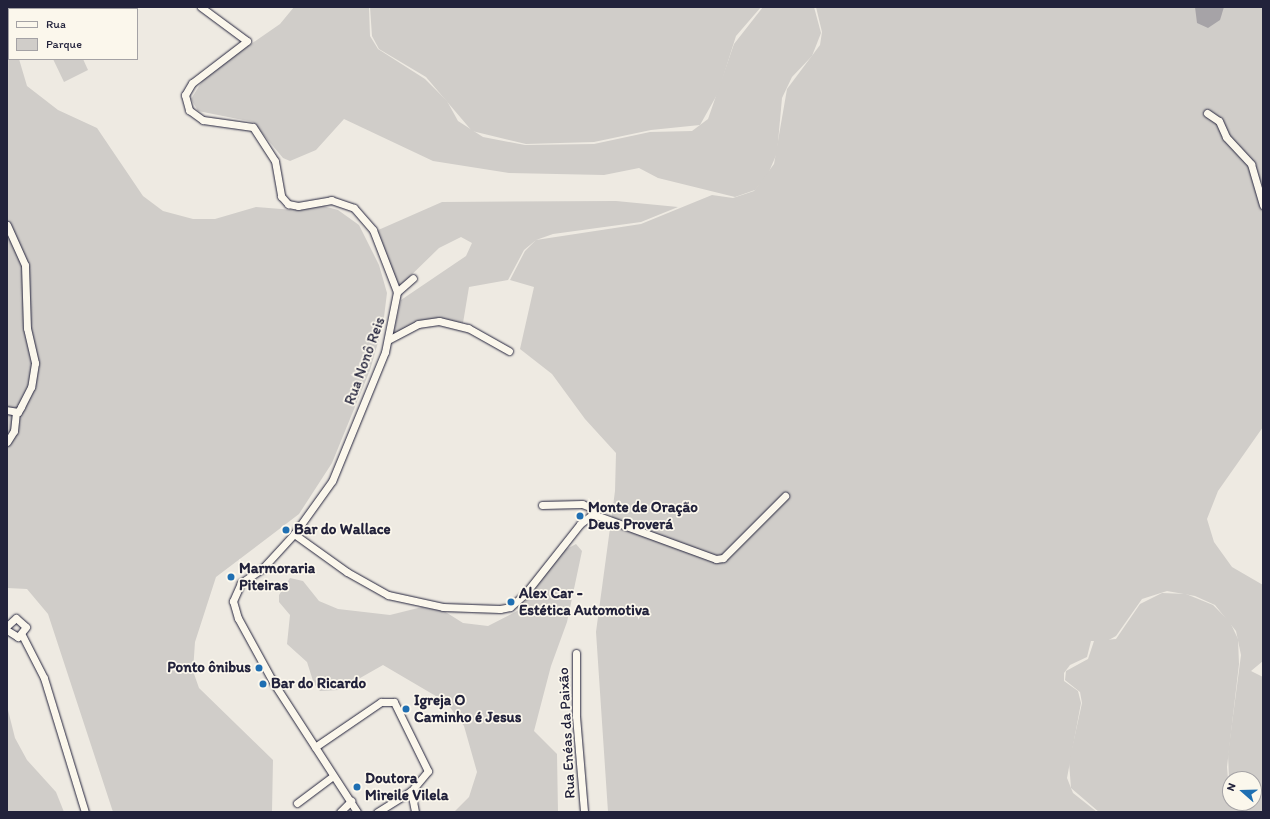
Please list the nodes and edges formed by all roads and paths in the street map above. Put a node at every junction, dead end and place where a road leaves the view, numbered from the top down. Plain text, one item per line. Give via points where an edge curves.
1 (201, 7) edge
2 (1208, 113) dead end
3 (1263, 205) edge
4 (7, 225) edge
5 (414, 278) dead end
6 (397, 292) junction
7 (388, 340) junction
8 (509, 351) dead end
9 (7, 410) edge
10 (16, 412) junction
11 (7, 442) edge
12 (785, 496) dead end
13 (542, 505) dead end
14 (593, 514) junction
15 (294, 534) junction
16 (7, 626) edge
17 (7, 630) edge
18 (22, 635) junction
19 (576, 653) dead end
20 (315, 747) junction
21 (333, 776) junction
22 (411, 791) junction
23 (351, 801) junction
24 (297, 803) dead end
25 (85, 812) edge
26 (340, 812) edge
27 (357, 812) edge
28 (377, 812) edge
29 (415, 812) edge
30 (584, 812) edge

1 - 6 street via 244,36 247,42 192,83 185,95 189,110 203,120 253,127 275,162 281,196 288,204 298,206 330,200 354,208 373,230
2 - 3 street via 1219,122 1226,137 1251,164
4 - 10 street via 25,265 27,328 35,363 31,386
5 - 6 street
6 - 7 street, Rua Nonô Reis
7 - 8 street via 418,324 439,321 468,328
7 - 15 street, Rua Nonô Reis via 335,475
9 - 10 street
10 - 11 street via 14,431
12 - 14 street via 723,558 716,559
13 - 14 street via 582,504 590,507
14 - 15 street via 580,524 524,595 510,607 500,609 443,607 388,595 347,572
15 - 20 street, Rua Nonô Reis via 268,564 241,583 233,604 269,675
16 - 18 street via 12,619 21,620 26,627
17 - 18 street via 13,637
18 - 25 street via 44,678
19 - 30 street, Rua Enéas da Paixão via 576,716
20 - 21 street, Rua Nonô Reis
20 - 22 street via 381,702 391,700 428,769 424,780
21 - 23 street, Rua Nonô Reis
21 - 24 street
22 - 28 street
22 - 29 street
23 - 26 street
23 - 27 street, Rua Nonô Reis

